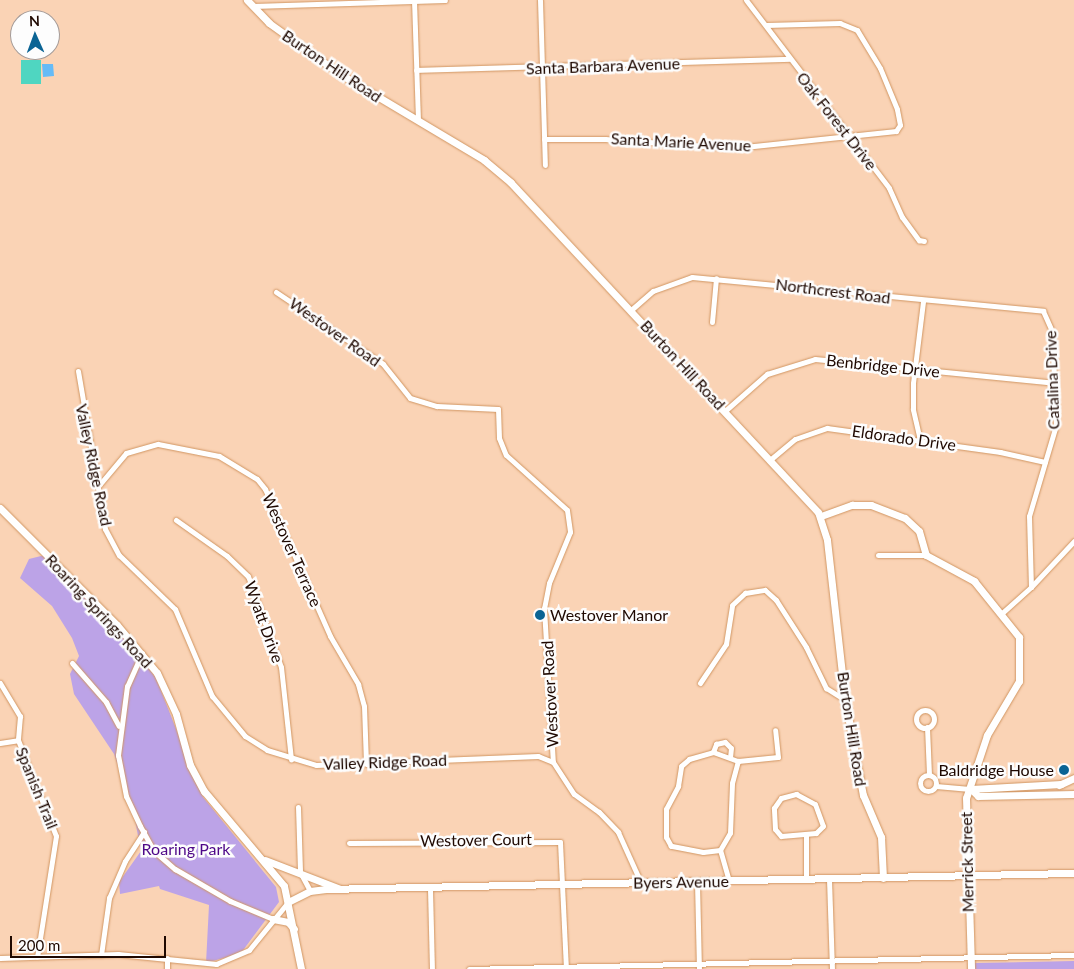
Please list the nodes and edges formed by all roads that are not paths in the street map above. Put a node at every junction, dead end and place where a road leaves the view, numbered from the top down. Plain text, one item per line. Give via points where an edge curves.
1 (414, 0) edge
2 (445, 0) edge
3 (540, 0) edge
4 (746, 0) edge
5 (249, 3) edge
6 (766, 25) junction
7 (789, 59) junction
8 (542, 68) junction
9 (416, 70) junction
10 (418, 119) junction
11 (847, 136) junction
12 (544, 139) junction
13 (545, 165) dead end
14 (924, 241) dead end
15 (716, 278) junction
16 (276, 292) dead end
17 (922, 301) junction
18 (631, 310) junction
19 (1044, 313) joint
20 (712, 322) dead end
21 (915, 369) junction
22 (78, 372) dead end
23 (1054, 383) junction
24 (726, 410) junction
25 (920, 440) junction
26 (771, 459) junction
27 (1045, 462) junction
28 (100, 484) junction
29 (0, 508) edge
30 (821, 516) junction
31 (176, 520) dead end
32 (1074, 541) edge
33 (878, 555) dead end
34 (926, 555) junction
35 (1031, 587) junction
36 (1003, 612) junction
37 (142, 653) junction
38 (72, 663) dead end
39 (0, 683) edge
40 (700, 683) dead end
41 (846, 700) junction
42 (119, 726) junction
43 (927, 727) dead end
44 (775, 730) dead end
45 (18, 740) junction
46 (0, 743) edge
47 (713, 752) junction
48 (730, 757) junction
49 (291, 758) junction
50 (738, 761) junction
51 (554, 762) junction
52 (366, 764) junction
53 (929, 774) junction
54 (1074, 778) edge
55 (1061, 784) junction
56 (936, 786) junction
57 (971, 789) junction
58 (1074, 794) edge
59 (1036, 795) junction
60 (298, 807) dead end
61 (144, 832) junction
62 (806, 835) junction
63 (348, 842) dead end
64 (720, 850) junction
65 (266, 860) junction
66 (300, 872) junction
67 (1074, 873) edge
68 (967, 875) junction
69 (829, 878) junction
70 (883, 878) junction
71 (806, 879) junction
72 (729, 881) junction
73 (696, 882) junction
74 (641, 883) junction
75 (563, 885) junction
76 (430, 888) junction
77 (341, 889) junction
78 (310, 891) junction
79 (290, 901) junction
80 (273, 919) junction
81 (295, 931) junction
82 (101, 955) junction
83 (1074, 956) edge
84 (38, 957) junction
85 (0, 958) edge
86 (167, 958) junction
87 (971, 958) junction
88 (831, 960) junction
89 (698, 966) edge
90 (566, 968) edge
91 (167, 969) edge
92 (301, 969) edge
93 (432, 969) edge
94 (469, 969) edge
95 (832, 969) edge
96 (971, 969) edge

1 - 2 street
1 - 5 street
1 - 9 street
3 - 8 street
4 - 6 street, Oak Forest Drive
5 - 10 street, Burton Hill Road via 340,74
6 - 7 street, Oak Forest Drive
6 - 11 street, Santa Marie Avenue via 840,23 857,30 880,68 900,125 896,131
7 - 8 street, Santa Barbara Avenue
7 - 11 street, Oak Forest Drive
8 - 9 street, Santa Barbara Avenue
8 - 12 street
9 - 10 street
10 - 18 street, Burton Hill Road via 497,170
11 - 12 street, Santa Marie Avenue via 734,148 605,139
11 - 14 street, Oak Forest Drive via 889,188 919,240
12 - 13 street
15 - 17 street, Northcrest Road
15 - 18 street, Northcrest Road via 683,278 670,282 644,296
15 - 20 street
16 - 51 street, Westover Road via 369,353 383,364 405,393 420,404 498,409 501,448 567,510 570,532 549,583 544,608
17 - 19 street, Northcrest Road via 1037,309
17 - 21 street
18 - 24 street, Burton Hill Road
19 - 23 street, Catalina Drive via 1052,331
21 - 23 street, Benbridge Drive
21 - 24 street, Benbridge Drive via 826,359 790,364 762,378
21 - 25 street via 913,409
22 - 28 street, Valley Ridge Road via 80,396
23 - 27 street, Catalina Drive via 1056,425
24 - 26 street, Burton Hill Road
25 - 26 street, Eldorado Drive via 819,429 795,439
25 - 27 street, Eldorado Drive
26 - 30 street, Burton Hill Road
27 - 35 street, Catalina Drive via 1029,516
28 - 49 street, Valley Ridge Road via 105,529 119,555 178,614 200,675 224,714 258,746
28 - 52 street, Westover Terrace via 126,453 158,444 219,456 266,488 330,636 358,684 364,706
29 - 37 street, Roaring Springs Road
30 - 34 street via 852,505 886,509 914,524
30 - 41 street, Burton Hill Road via 827,540
31 - 49 street, Wyatt Drive via 227,556 248,576 281,667
32 - 35 street
33 - 34 street
34 - 36 street, Merrick Street via 974,581
35 - 36 street
36 - 57 street, Merrick Street via 1019,637 1019,681 987,735
37 - 42 street via 127,686
37 - 65 street, Roaring Springs Road via 170,697 190,765 204,791 238,834
38 - 42 street via 106,702
39 - 45 street, Spanish Trail via 20,716
40 - 41 street via 726,644 732,605 745,593 765,590 776,600 806,647 826,688
41 - 70 street, Burton Hill Road via 863,795 881,838
42 - 61 street via 118,755 126,796
43 - 53 street
44 - 50 street via 778,757
45 - 46 street
45 - 84 street, Spanish Trail via 58,846 38,936
47 - 48 street
47 - 48 street via 716,744 725,742 731,748
47 - 64 street via 688,759 681,766 678,786 668,799 665,828 670,846 703,852
48 - 50 street
49 - 52 street, Valley Ridge Road via 316,765
50 - 64 street via 730,833
51 - 52 street, Valley Ridge Road via 538,756
51 - 74 street, Westover Road via 574,794 599,812 618,832
53 - 56 street via 934,776
53 - 56 street via 923,776 921,787 932,790
54 - 55 street
55 - 57 street
55 - 59 street
56 - 57 street
57 - 59 street via 978,796
57 - 68 street, Merrick Street via 965,810
58 - 59 street
60 - 66 street
61 - 80 street via 154,851 189,879
61 - 82 street via 125,861 109,898
62 - 62 street via 777,834 774,808 781,798 797,794 815,804 823,826
62 - 71 street
63 - 75 street, Westover Court via 555,839 561,844
64 - 72 street
65 - 66 street
65 - 79 street, Roaring Springs Road
66 - 77 street
66 - 78 street
67 - 68 street, Byers Avenue
68 - 70 street, Byers Avenue
68 - 87 street, Merrick Street
69 - 70 street, Byers Avenue
69 - 71 street, Byers Avenue
69 - 88 street
71 - 72 street, Byers Avenue
72 - 73 street, Byers Avenue
73 - 74 street, Byers Avenue
73 - 89 street
74 - 75 street, Byers Avenue
75 - 76 street, Byers Avenue
75 - 90 street, Westover Court
76 - 77 street, Byers Avenue
76 - 93 street
77 - 78 street, Byers Avenue
78 - 79 street, Byers Avenue
79 - 80 street
79 - 81 street
80 - 81 street via 288,922
80 - 86 street via 249,950 227,961 208,965
81 - 92 street
82 - 84 street
82 - 86 street
83 - 87 street
84 - 85 street
86 - 91 street
87 - 88 street
87 - 96 street, Merrick Street
88 - 89 street
88 - 95 street
89 - 90 street
90 - 94 street

